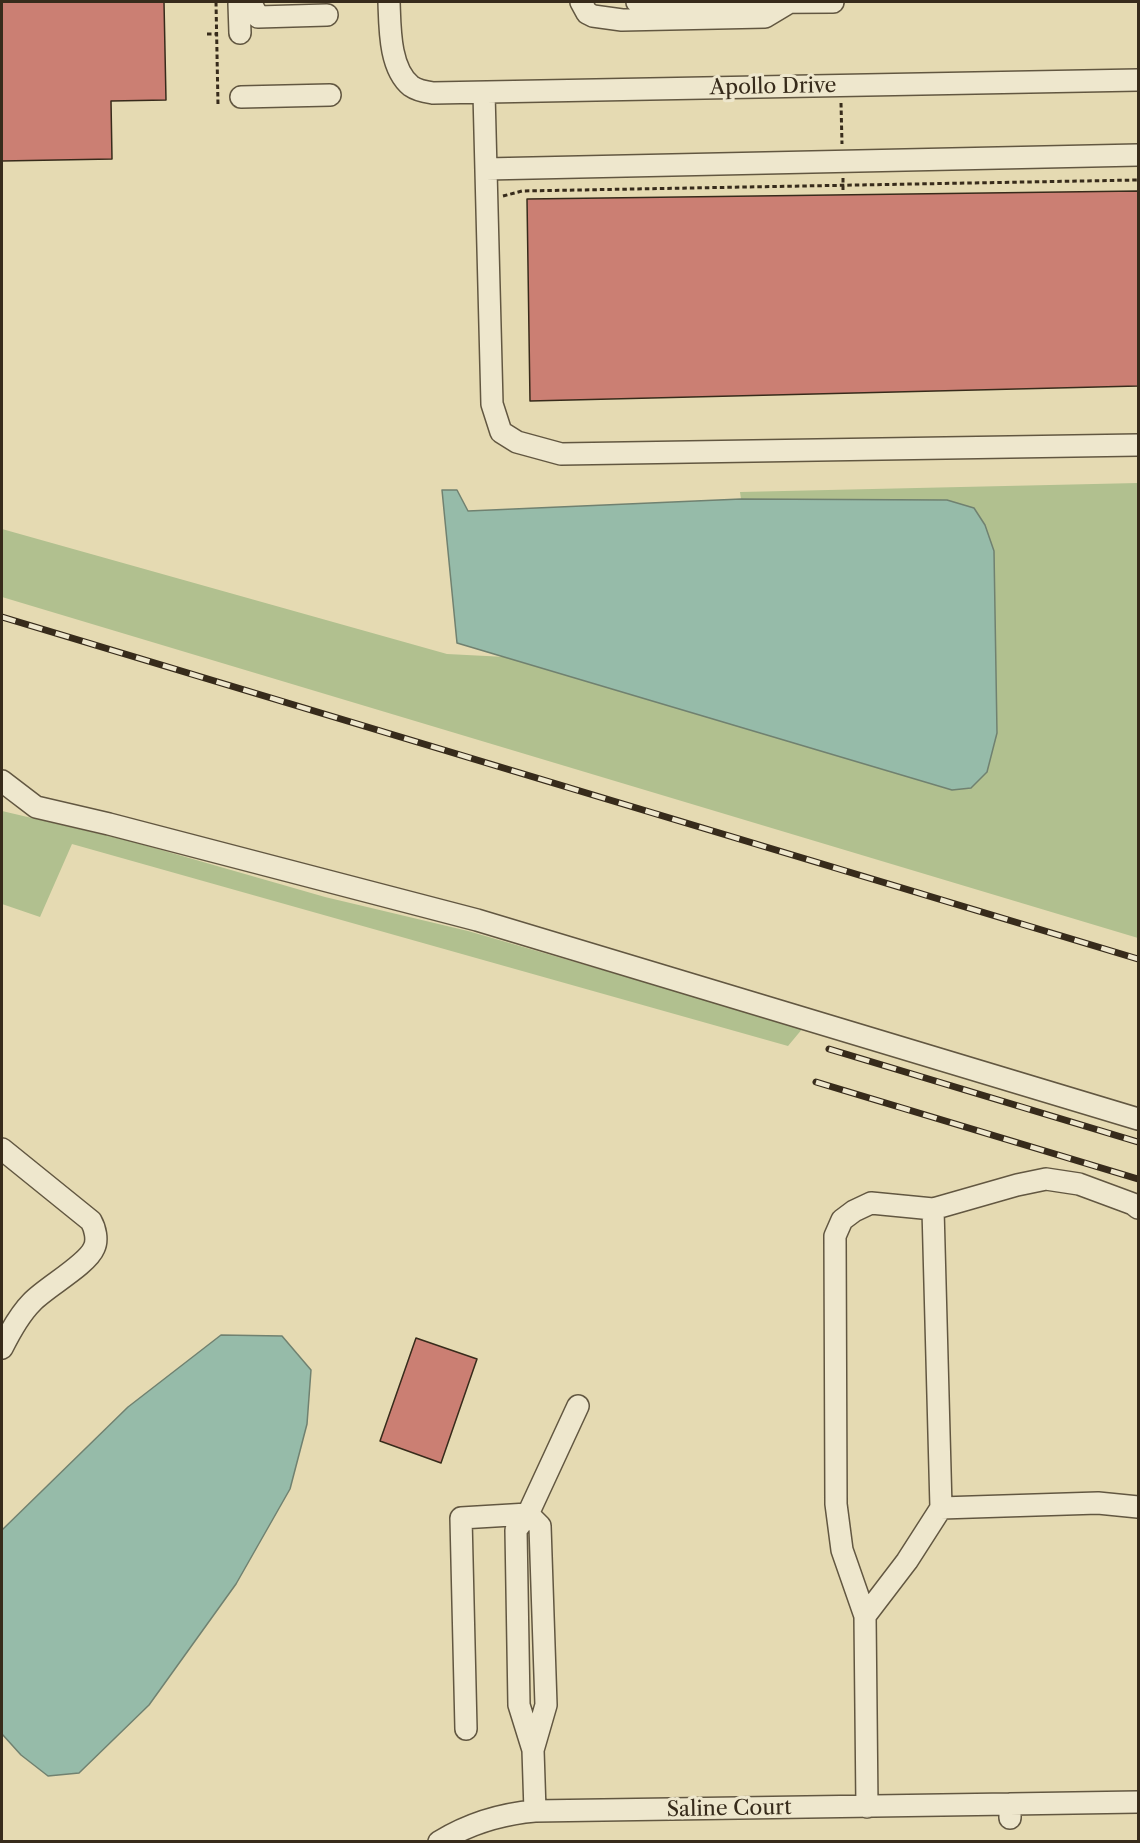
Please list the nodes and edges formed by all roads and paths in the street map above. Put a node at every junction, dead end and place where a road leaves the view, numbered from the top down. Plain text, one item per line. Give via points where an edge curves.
1 (216, 2) edge
2 (388, 2) edge
3 (581, 2) edge
4 (637, 2) edge
5 (790, 2) edge
6 (833, 2) edge
7 (244, 3) edge
8 (327, 15) dead end
9 (240, 33) dead end
10 (1138, 80) edge
11 (841, 86) junction
12 (484, 93) junction
13 (330, 95) dead end
14 (241, 97) dead end
15 (218, 105) dead end
16 (1138, 155) edge
17 (842, 162) junction
18 (486, 169) junction
19 (1138, 180) edge
20 (843, 185) junction
21 (843, 192) dead end
22 (487, 201) junction
23 (1138, 445) edge
24 (2, 781) edge
25 (2, 800) edge
26 (36, 807) junction
27 (1138, 1119) edge
28 (2, 1149) edge
29 (1138, 1208) edge
30 (933, 1209) junction
31 (2, 1348) edge
32 (578, 1406) dead end
33 (941, 1508) junction
34 (1138, 1508) edge
35 (528, 1514) junction
36 (865, 1616) junction
37 (466, 1729) dead end
38 (1138, 1802) edge
39 (867, 1807) junction
40 (535, 1811) junction
41 (440, 1842) edge

1 - 15 path
2 - 12 street, Apollo Drive via 396,62 410,85 434,93
3 - 5 street via 593,16 622,20 765,17
4 - 5 street
5 - 6 street
7 - 8 street via 258,17
7 - 9 street
10 - 11 street, Apollo Drive
11 - 12 street, Apollo Drive
11 - 17 path
12 - 18 street
13 - 14 street
16 - 17 street
17 - 18 street
17 - 20 path
18 - 22 street
19 - 20 path
20 - 21 path
20 - 22 path via 522,190
22 - 23 street via 492,404 501,432 517,442 561,454
24 - 26 street
25 - 26 street
26 - 27 street via 477,920
28 - 31 street via 91,1221 96,1246 88,1257 32,1301
29 - 30 street via 1079,1184 1046,1179
30 - 33 street
30 - 36 street via 871,1203 842,1220 835,1236 836,1504 842,1550
32 - 35 street
33 - 34 street via 1098,1503
33 - 36 street
35 - 37 street via 461,1518
35 - 40 street via 516,1530 519,1705 533,1750
36 - 39 street
38 - 39 street, Saline Court via 1010,1811
39 - 40 street, Saline Court
40 - 41 street, Saline Court via 485,1819

